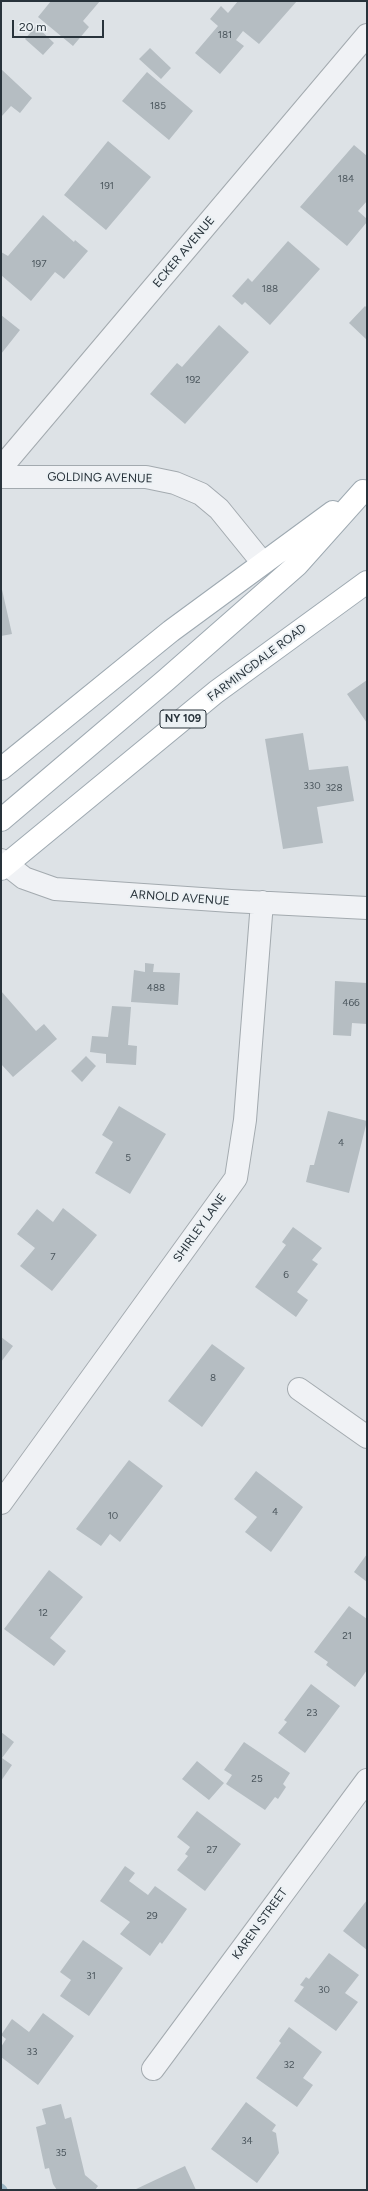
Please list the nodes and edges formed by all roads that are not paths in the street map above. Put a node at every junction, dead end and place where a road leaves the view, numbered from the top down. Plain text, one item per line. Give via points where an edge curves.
1 (367, 35) edge
2 (1, 468) edge
3 (1, 477) edge
4 (365, 489) edge
5 (262, 562) junction
6 (367, 582) edge
7 (1, 769) edge
8 (1, 820) edge
9 (3, 865) edge
10 (262, 902) junction
11 (367, 908) edge
12 (299, 1389) dead end
13 (367, 1437) edge
14 (1, 1503) edge
15 (367, 1780) edge
16 (153, 2069) dead end

1 - 2 street, ECKER AVENUE
3 - 5 street, GOLDING AVENUE via 146,477 175,483 201,494 219,509
4 - 5 main road
4 - 8 main road via 292,570
5 - 7 main road via 128,664
6 - 9 main road, FARMINGDALE ROAD / NY 109 via 200,705
9 - 10 street, ARNOLD AVENUE via 24,878 55,889
10 - 11 street, ARNOLD AVENUE
10 - 14 street, SHIRLEY LANE via 245,1120 236,1178
12 - 13 street
15 - 16 street, KAREN STREET

